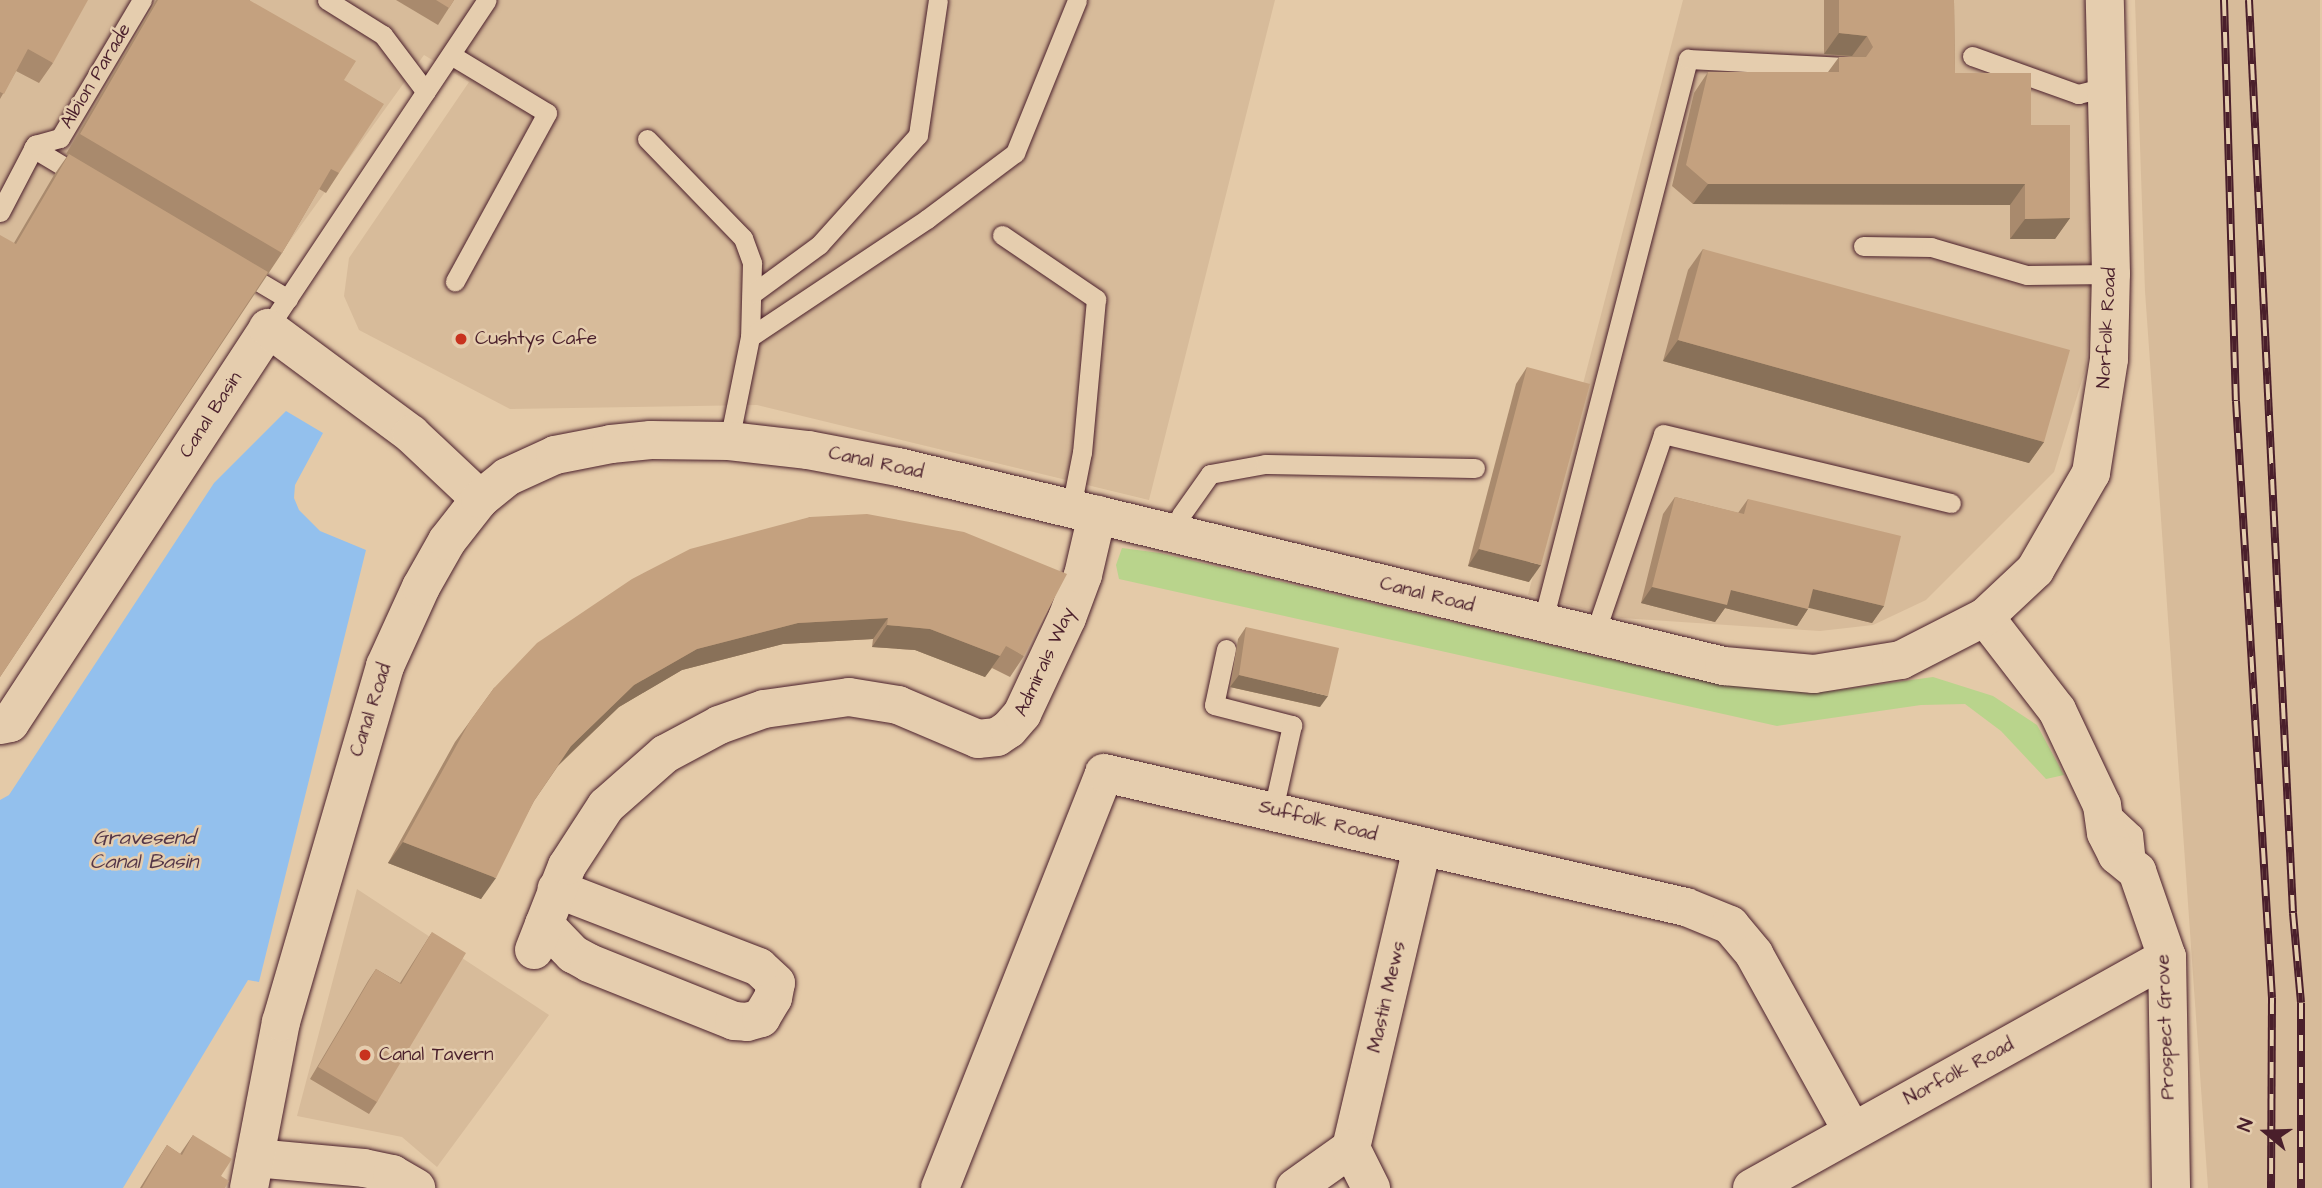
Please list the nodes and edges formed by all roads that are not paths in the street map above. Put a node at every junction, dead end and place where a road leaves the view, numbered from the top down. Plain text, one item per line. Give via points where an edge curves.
1 (142, 0) edge
2 (327, 0) edge
3 (486, 0) edge
4 (938, 0) edge
5 (1077, 0) edge
6 (2105, 0) edge
7 (451, 55) junction
8 (1972, 56) dead end
9 (1846, 67) edge
10 (2107, 87) junction
11 (426, 92) junction
12 (647, 139) dead end
13 (33, 148) junction
14 (102, 190) edge
15 (0, 212) edge
16 (1002, 235) dead end
17 (1863, 246) dead end
18 (218, 258) edge
19 (2111, 274) junction
20 (455, 281) dead end
21 (752, 294) junction
22 (278, 314) junction
23 (750, 337) junction
24 (729, 441) junction
25 (1475, 468) dead end
26 (480, 499) junction
27 (1951, 503) dead end
28 (1084, 511) junction
29 (1176, 533) junction
30 (1985, 617) junction
31 (1542, 624) junction
32 (1594, 636) junction
33 (1226, 649) dead end
34 (0, 725) edge
35 (1273, 810) junction
36 (1422, 847) junction
37 (557, 889) junction
38 (2167, 957) junction
39 (1852, 1131) junction
40 (1351, 1147) junction
41 (252, 1173) edge
42 (416, 1188) edge
43 (940, 1188) edge
44 (1295, 1188) edge
45 (1371, 1188) edge
46 (1752, 1188) edge
47 (2171, 1188) edge

1 - 13 lane, Albion Parade via 60,138
2 - 11 lane via 383,35
3 - 7 lane
4 - 21 lane via 918,135 819,245
5 - 23 lane via 1015,153 927,219
6 - 10 street, Norfolk Road
7 - 11 lane
7 - 20 lane via 547,113
8 - 10 lane via 2078,94
9 - 31 lane via 1688,59
10 - 19 street, Norfolk Road
11 - 22 lane
12 - 21 lane via 743,238 752,263
13 - 14 lane
13 - 15 lane
16 - 28 lane via 1096,299 1082,452
17 - 19 lane via 1931,247 2027,275
18 - 22 lane
19 - 30 street, Norfolk Road via 2109,359 2091,473 2035,570
21 - 23 lane
22 - 26 street
22 - 34 street, Canal Basin via 10,723
23 - 24 lane
24 - 26 street, Canal Road via 651,440 577,450 517,471
24 - 28 street, Canal Road via 873,461
25 - 29 lane via 1265,464 1210,474 1181,515
26 - 41 street, Canal Road via 434,563 385,666 281,1022
27 - 32 lane via 1663,434
28 - 29 street, Canal Road
28 - 37 street, Admirals Way via 1083,575 1022,713 1009,729 997,737 978,739 898,705 849,697 772,707 735,718 665,754 624,787 579,844
29 - 31 street, Canal Road
30 - 32 street, Canal Road via 1901,660 1814,674 1724,666
30 - 38 street, Prospect Grove via 2057,710 2102,805 2106,833 2117,855 2137,871
31 - 32 street, Canal Road
33 - 35 lane via 1214,705 1292,725
35 - 36 street, Suffolk Road
35 - 43 street, Suffolk Road via 1104,773
36 - 39 street, Suffolk Road via 1686,907 1730,925 1754,954
36 - 40 street, Mastin Mews
37 - 37 street, Admirals Way via 539,937 589,963 734,1021 761,1018 773,998 776,983 759,967
38 - 39 street, Norfolk Road
38 - 47 street, Prospect Grove
39 - 46 street, Norfolk Road
40 - 44 street
40 - 45 street
41 - 42 street via 364,1168 392,1174

